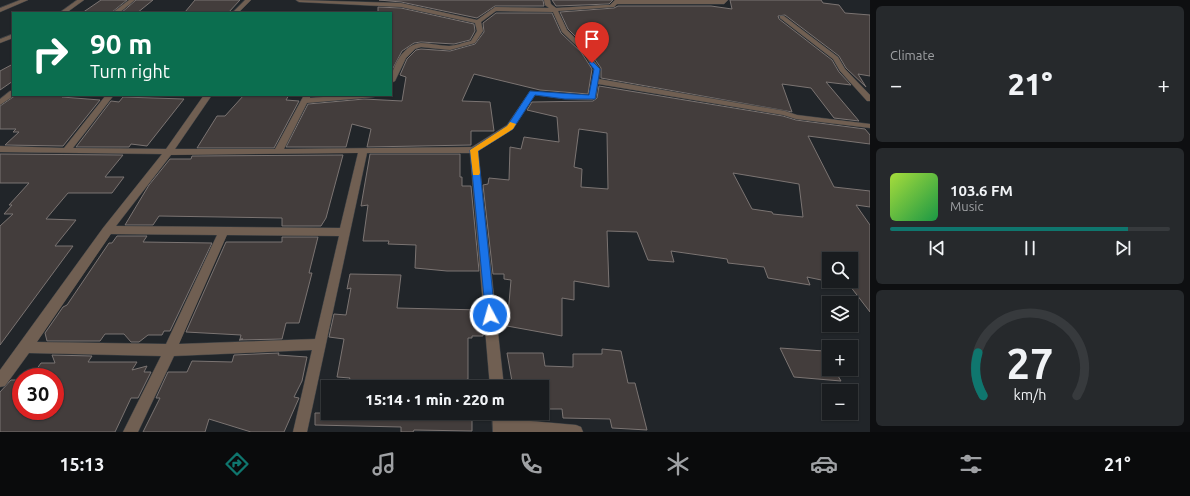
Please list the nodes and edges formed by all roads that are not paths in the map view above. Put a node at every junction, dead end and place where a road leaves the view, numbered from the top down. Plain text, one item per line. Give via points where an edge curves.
1 (25, 0) edge
2 (81, 0) edge
3 (132, 0) edge
4 (248, 0) edge
5 (299, 0) edge
6 (390, 0) edge
7 (547, 0) edge
8 (700, 0) edge
9 (725, 0) edge
10 (363, 1) edge
11 (401, 5) junction
12 (0, 10) edge
13 (556, 10) junction
14 (63, 12) edge
15 (116, 12) edge
16 (236, 12) edge
17 (782, 17) dead end
18 (478, 22) junction
19 (12, 36) edge
20 (0, 41) edge
21 (392, 79) edge
22 (595, 81) junction
23 (12, 94) edge
24 (109, 96) edge
25 (207, 96) edge
26 (351, 96) edge
27 (306, 98) edge
28 (870, 100) edge
29 (0, 103) edge
30 (870, 126) edge
31 (0, 149) edge
32 (67, 150) junction
33 (363, 150) junction
34 (474, 150) junction
35 (278, 151) junction
36 (171, 152) junction
37 (108, 230) junction
38 (224, 230) junction
39 (345, 232) junction
40 (319, 344) junction
41 (26, 347) junction
42 (170, 350) junction
43 (496, 380) edge
44 (0, 381) edge
45 (500, 424) edge
46 (130, 432) edge
47 (300, 432) edge
48 (306, 432) edge
49 (576, 432) edge

1 - 12 street
2 - 14 street
3 - 15 street
4 - 16 street
5 - 10 street
6 - 11 street
7 - 13 street via 548,6
8 - 9 street
8 - 13 street via 615,2 612,6 605,7
10 - 11 street
11 - 18 street
13 - 18 street via 495,9
13 - 22 street via 564,31 584,50 597,69
17 - 28 street via 836,58 842,70
18 - 21 street via 480,31 474,42 450,48 420,45 403,58
19 - 20 street
22 - 30 street via 796,117
22 - 34 street via 592,98 533,92 510,127
23 - 29 street
24 - 32 street
25 - 36 street
26 - 27 street
27 - 35 street
31 - 32 street
32 - 36 street
33 - 34 street
33 - 35 street
33 - 39 street
34 - 43 street
35 - 36 street
36 - 37 street
37 - 38 street
37 - 41 street
38 - 39 street
38 - 42 street
39 - 40 street
40 - 42 street
40 - 47 street
41 - 42 street
41 - 44 street
42 - 46 street
45 - 49 street
47 - 48 street

